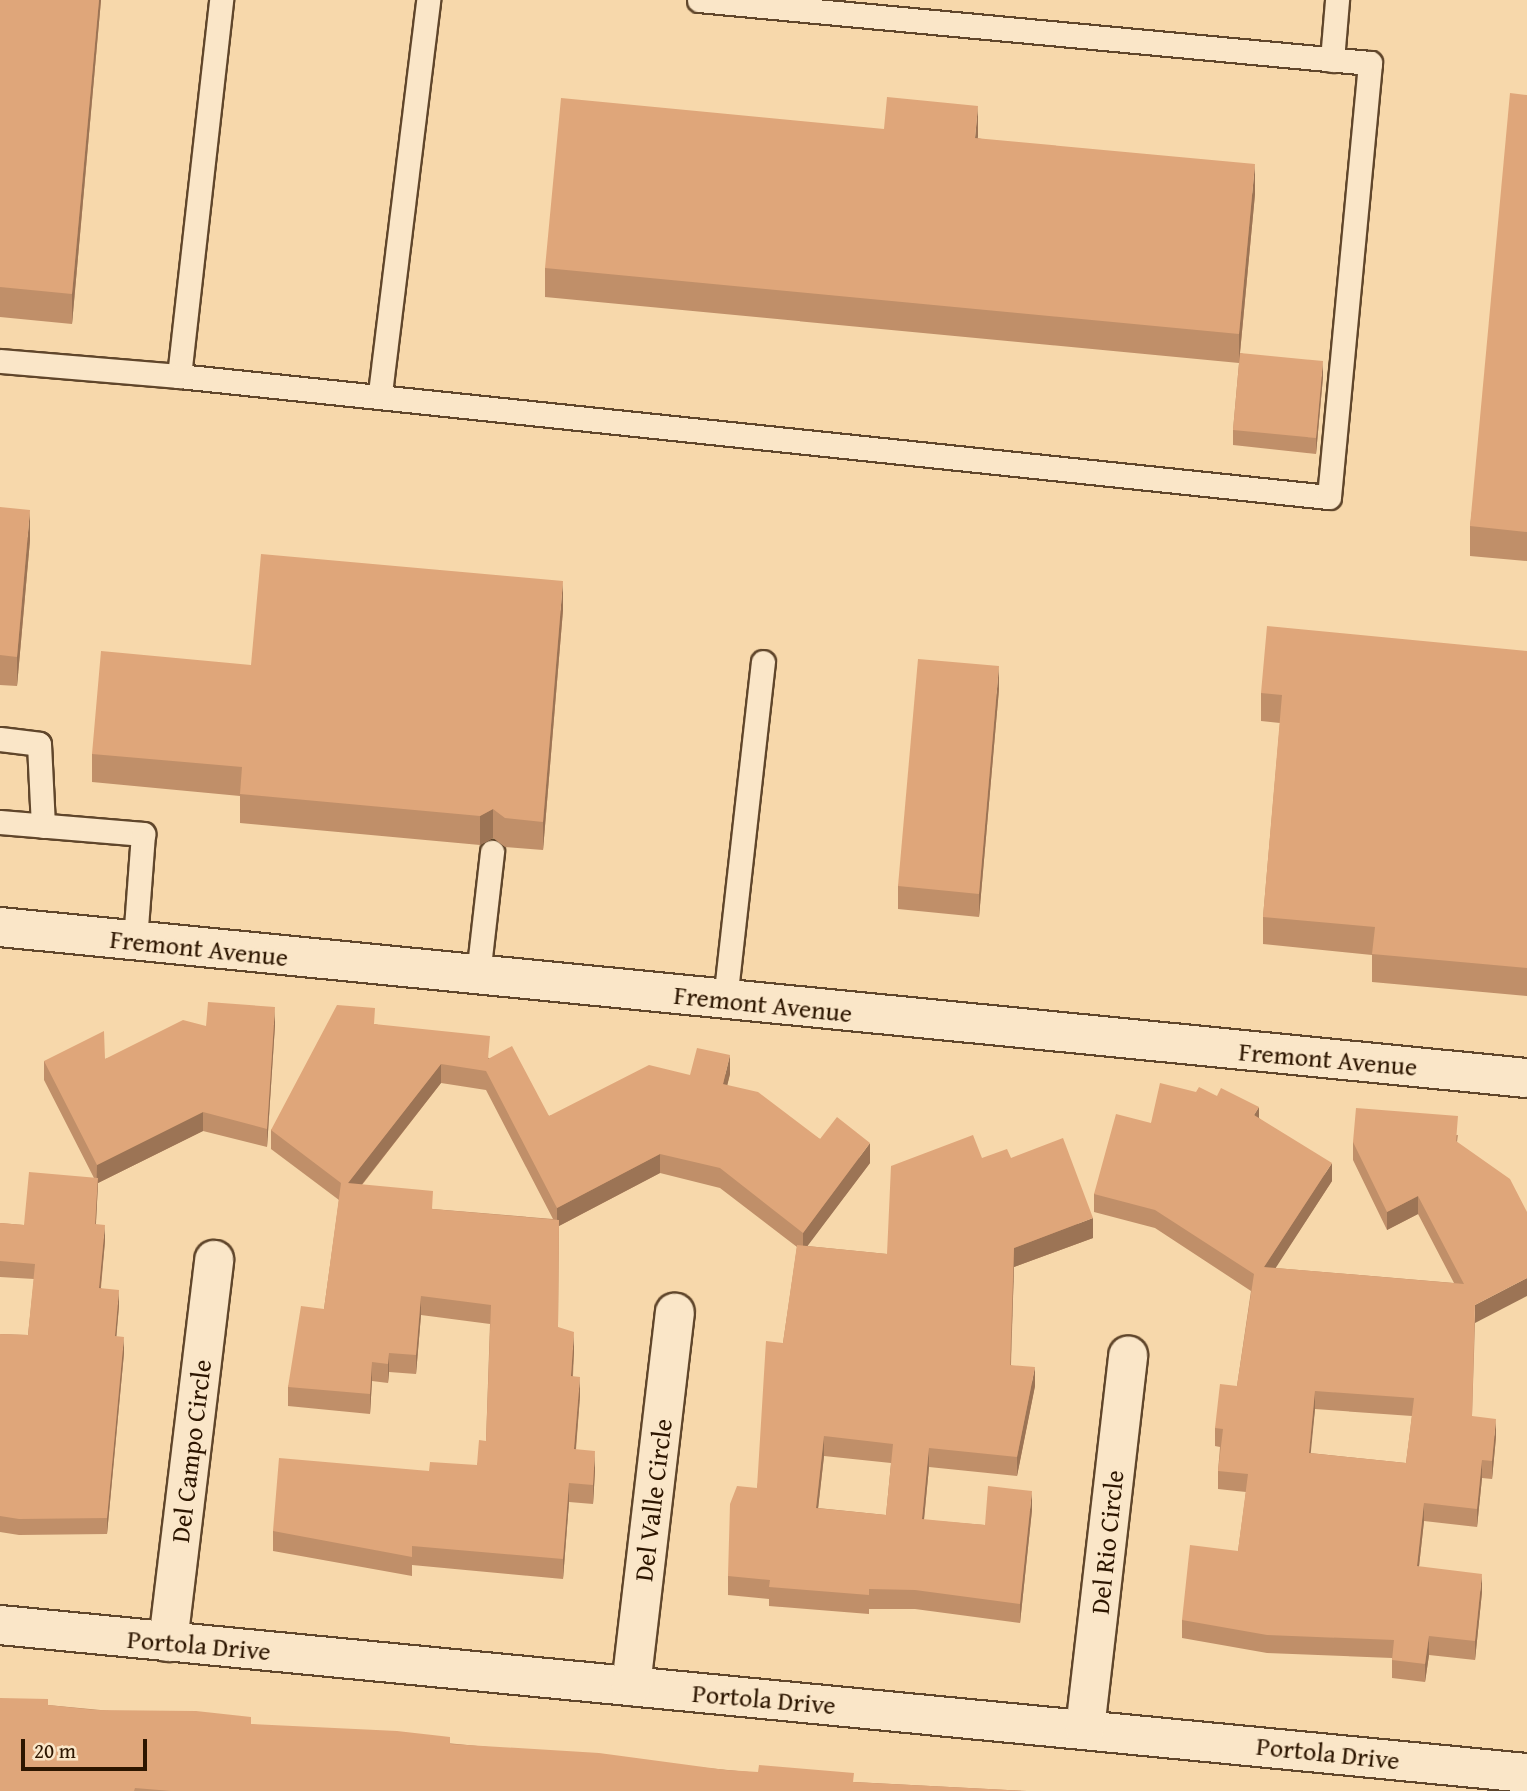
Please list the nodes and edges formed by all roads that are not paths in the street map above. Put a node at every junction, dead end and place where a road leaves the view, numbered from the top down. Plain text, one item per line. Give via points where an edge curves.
1 (221, 0) edge
2 (428, 0) edge
3 (699, 0) edge
4 (1337, 0) edge
5 (1332, 60) junction
6 (0, 361) edge
7 (179, 376) junction
8 (380, 393) junction
9 (763, 662) dead end
10 (0, 739) edge
11 (0, 822) edge
12 (43, 826) junction
13 (492, 852) dead end
14 (0, 927) edge
15 (135, 941) junction
16 (478, 975) junction
17 (724, 1000) junction
18 (1527, 1078) edge
19 (214, 1260) dead end
20 (675, 1313) dead end
21 (1128, 1355) dead end
22 (0, 1625) edge
23 (168, 1642) junction
24 (631, 1686) junction
25 (1085, 1729) junction
26 (1527, 1773) edge

1 - 7 lane
2 - 8 lane
3 - 5 lane
4 - 5 lane
5 - 8 lane via 1370,63 1329,497
6 - 7 lane
7 - 8 lane
9 - 17 lane
10 - 12 lane via 39,744
11 - 12 lane
12 - 15 lane via 143,834
13 - 16 lane
14 - 15 street, Fremont Avenue
15 - 16 street, Fremont Avenue
16 - 17 street, Fremont Avenue
17 - 18 street, Fremont Avenue
19 - 23 street, Del Campo Circle
20 - 24 street, Del Valle Circle
21 - 25 street, Del Rio Circle
22 - 23 street, Portola Drive
23 - 24 street, Portola Drive
24 - 25 street, Portola Drive
25 - 26 street, Portola Drive

